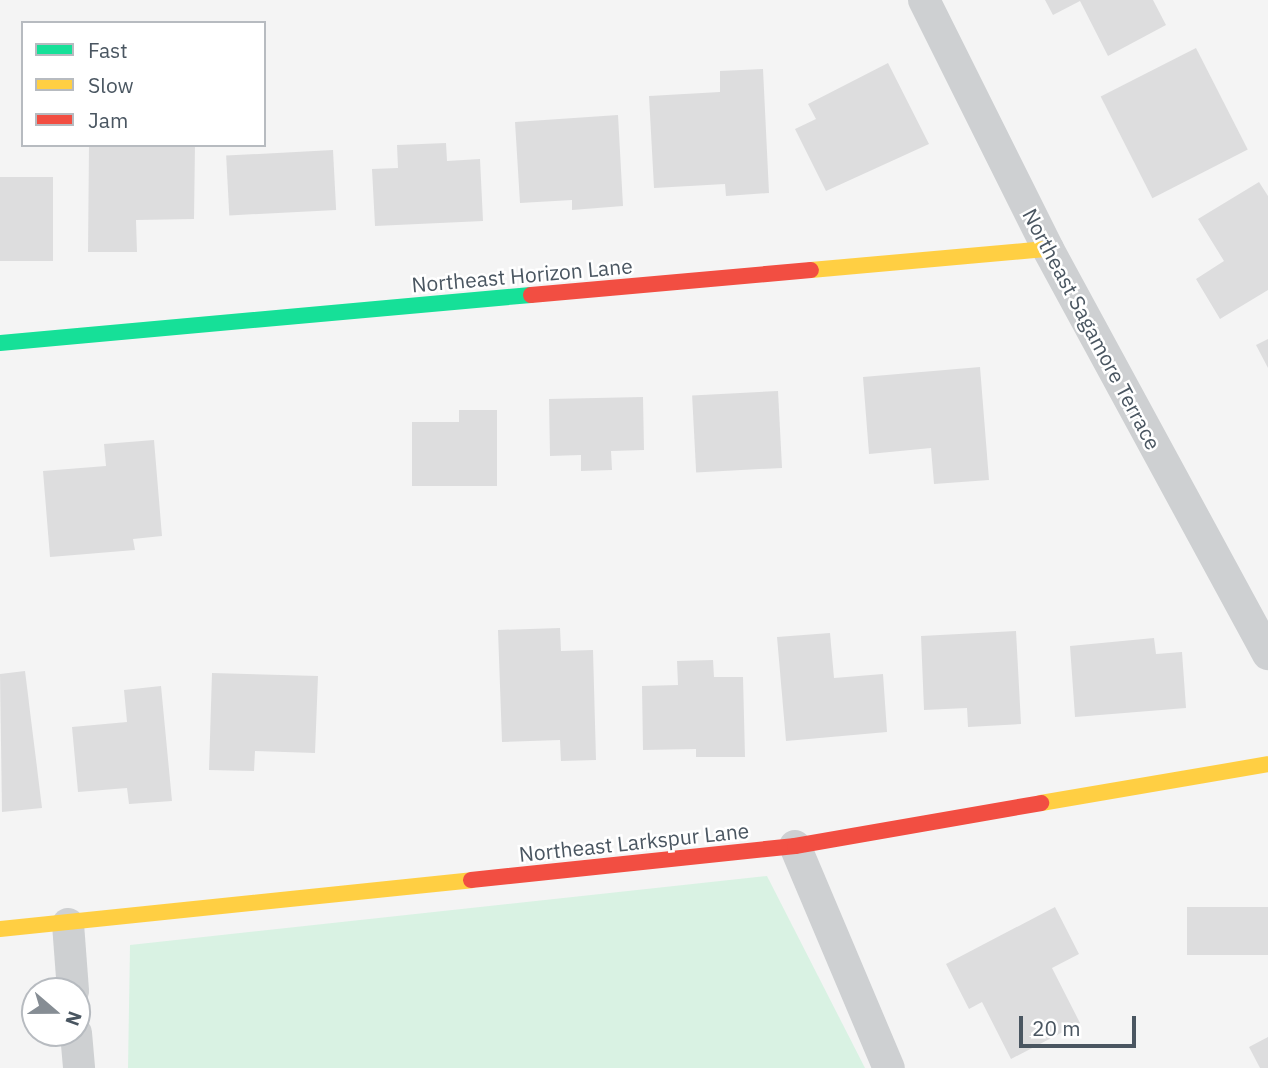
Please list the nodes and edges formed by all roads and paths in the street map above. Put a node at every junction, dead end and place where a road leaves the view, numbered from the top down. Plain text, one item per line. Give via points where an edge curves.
1 (924, 0) edge
2 (1048, 249) junction
3 (0, 343) edge
4 (1268, 654) edge
5 (1268, 764) edge
6 (795, 846) junction
7 (68, 924) junction
8 (0, 929) edge
9 (72, 977) edge
10 (77, 1047) edge
11 (79, 1068) edge
12 (889, 1068) edge

1 - 2 street, Northeast Sagamore Terrace
2 - 3 street, Northeast Horizon Lane
2 - 4 street, Northeast Sagamore Terrace
5 - 6 street, Northeast Larkspur Lane
6 - 7 street, Northeast Larkspur Lane
6 - 12 street
7 - 8 street, Northeast Larkspur Lane
7 - 9 street
10 - 11 street

